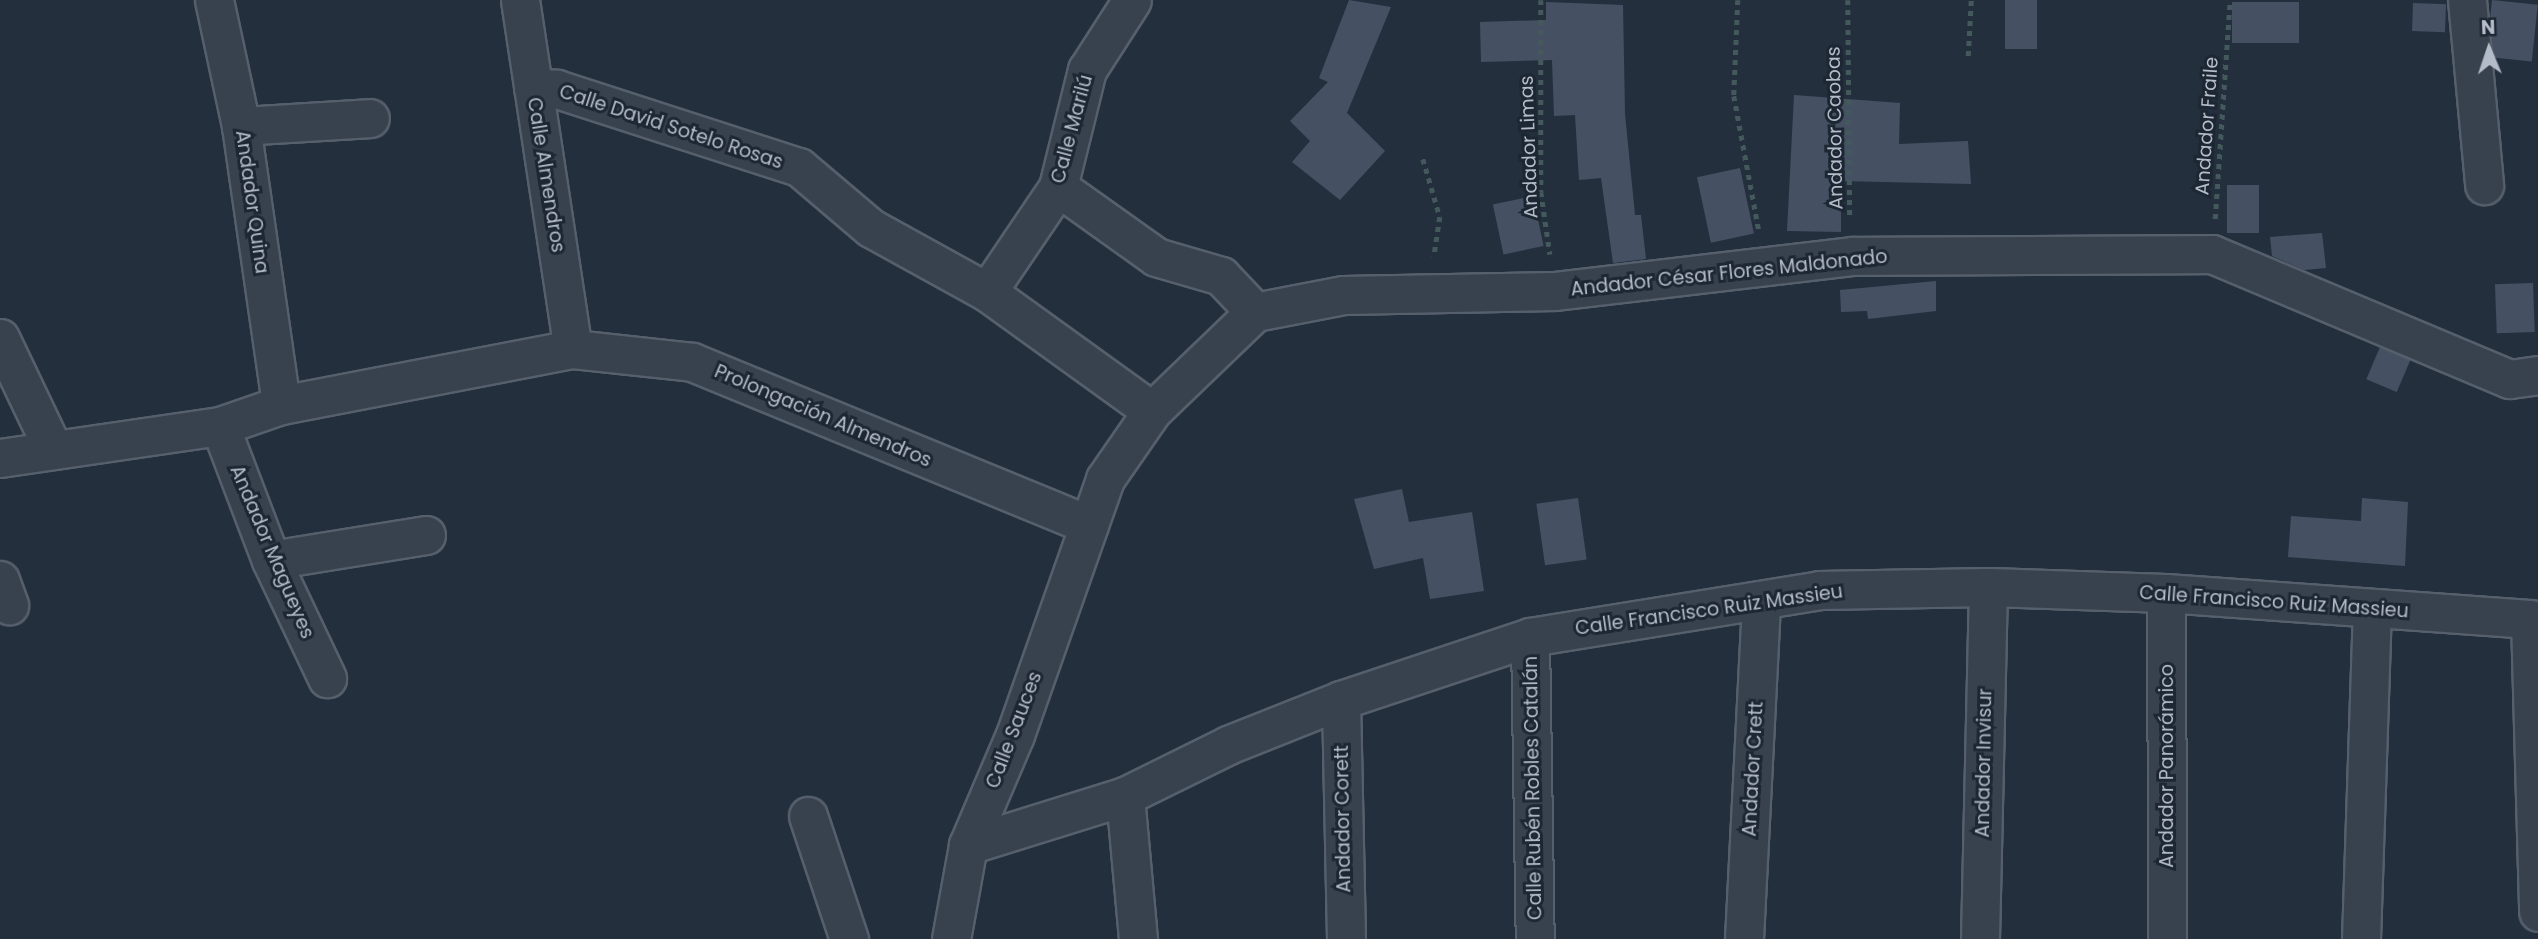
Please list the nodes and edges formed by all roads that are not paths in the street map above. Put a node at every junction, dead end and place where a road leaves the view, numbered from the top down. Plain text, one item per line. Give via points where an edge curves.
1 (214, 0) edge
2 (520, 0) edge
3 (1132, 0) edge
4 (2467, 0) edge
5 (533, 88) junction
6 (370, 118) dead end
7 (241, 126) junction
8 (2484, 185) dead end
9 (1058, 187) junction
10 (987, 292) junction
11 (1255, 312) junction
12 (0, 338) edge
13 (573, 349) junction
14 (2538, 375) edge
15 (281, 405) junction
16 (1152, 411) junction
17 (220, 426) junction
18 (52, 449) junction
19 (0, 458) edge
20 (1089, 525) junction
21 (426, 535) dead end
22 (271, 560) junction
23 (1988, 587) junction
24 (2166, 593) junction
25 (1761, 600) junction
26 (2371, 610) junction
27 (1530, 637) junction
28 (327, 678) dead end
29 (1341, 700) junction
30 (1125, 796) junction
31 (808, 816) dead end
32 (968, 845) junction
33 (2538, 912) edge
34 (849, 939) edge
35 (951, 939) edge
36 (1138, 939) edge
37 (1346, 939) edge
38 (1535, 939) edge
39 (1744, 939) edge
40 (1980, 939) edge
41 (2167, 939) edge
42 (2361, 939) edge

1 - 7 street, Andador Quina
2 - 5 street, Calle Almendros
3 - 9 street, Calle Marilú via 1087,70
4 - 8 street
5 - 10 street, Calle David Sotelo Rosas via 557,89 799,167 871,228
5 - 13 street, Calle Almendros
6 - 7 street
7 - 15 street, Andador Quina
9 - 10 street, Calle Marilú
9 - 11 street via 1156,257 1221,276
10 - 16 street, Calle David Sotelo Rosas
11 - 14 street, Andador César Flores Maldonado via 1343,295 1555,291 1852,256 2212,254 2510,379
11 - 16 street
12 - 18 street
13 - 15 street, Prolongación Almendros
13 - 20 street, Prolongación Almendros via 692,362
15 - 17 street, Prolongación Almendros
16 - 20 street via 1105,479
17 - 18 street, Prolongación Almendros
17 - 22 street, Andador Magueyes
18 - 19 street, Prolongación Almendros
20 - 32 street, Calle Sauces via 1015,735
21 - 22 street
22 - 28 street, Andador Magueyes
23 - 24 street, Calle Francisco Ruiz Massieu
23 - 25 street, Calle Francisco Ruiz Massieu via 1819,590
23 - 40 street, Andador Invisur
24 - 26 street, Calle Francisco Ruiz Massieu
24 - 41 street, Andador Panorámico
25 - 27 street, Calle Francisco Ruiz Massieu
25 - 39 street, Andador Crett
26 - 33 street, Calle Francisco Ruiz Massieu via 2530,619
26 - 42 street
27 - 29 street, Calle Francisco Ruiz Massieu
27 - 38 street, Calle Rubén Robles Catalán
29 - 30 street, Calle Francisco Ruiz Massieu via 1227,745
29 - 37 street, Andador Corett
30 - 32 street, Calle Francisco Ruiz Massieu
30 - 36 street
31 - 34 street
32 - 35 street, Calle Sauces

